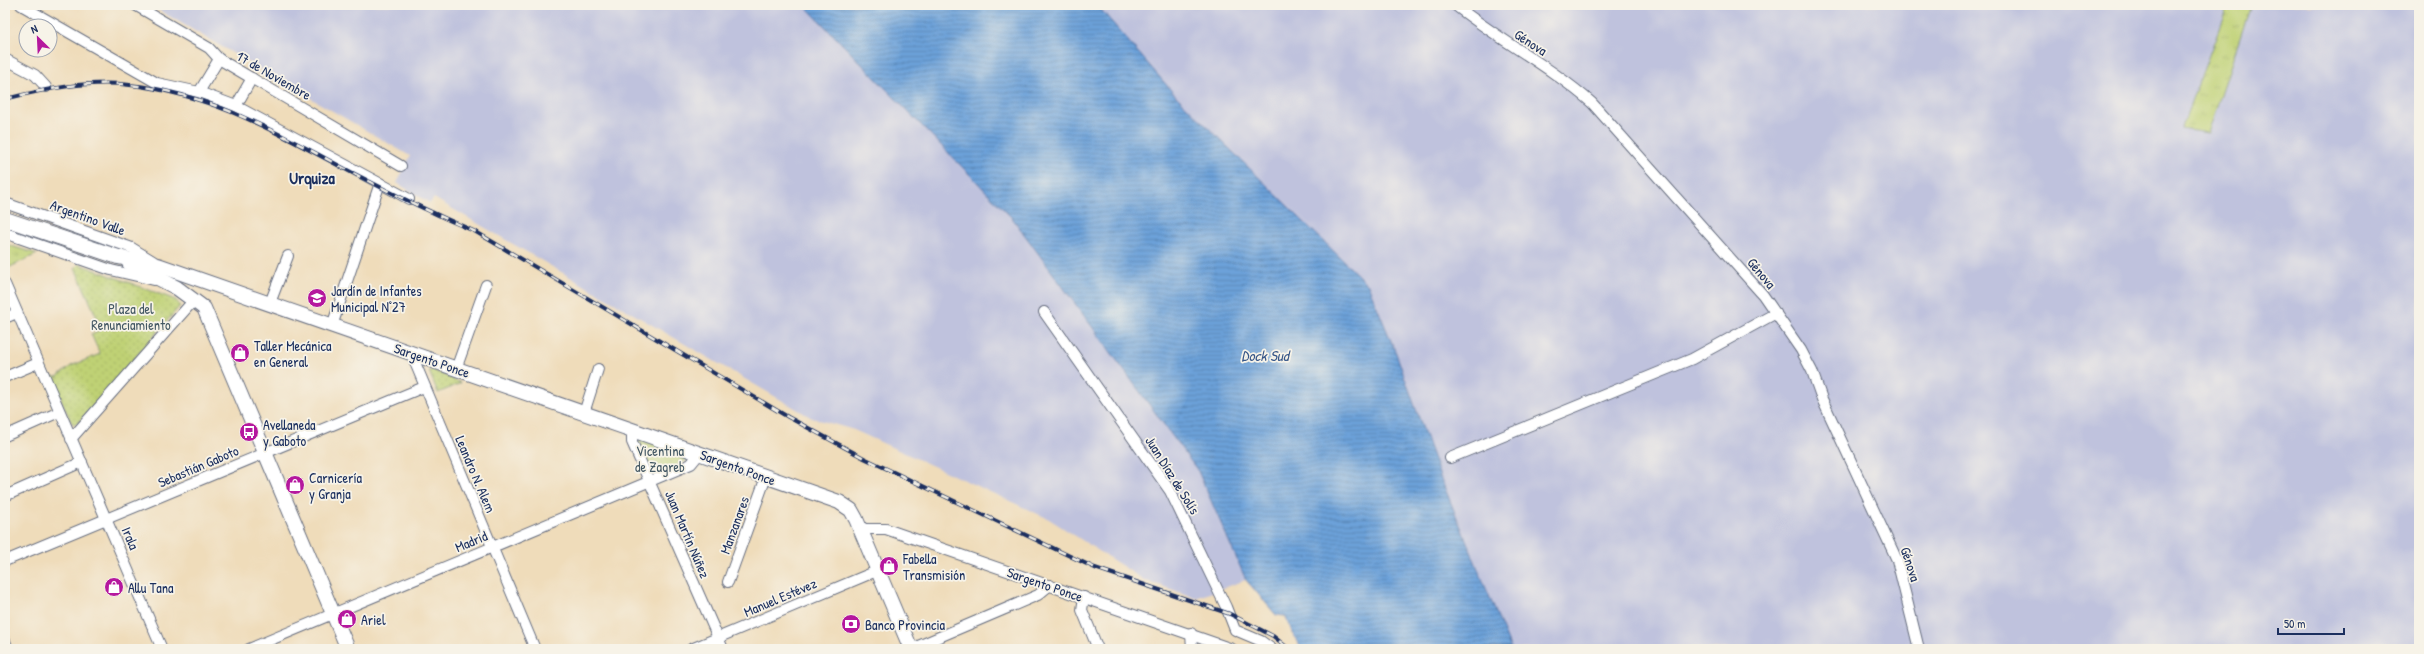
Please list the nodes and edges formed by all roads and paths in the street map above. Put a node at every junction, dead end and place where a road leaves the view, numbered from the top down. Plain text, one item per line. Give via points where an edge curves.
1 (21, 5) edge
2 (135, 5) edge
3 (1455, 5) edge
4 (5, 59) edge
5 (219, 59) junction
6 (252, 78) junction
7 (46, 87) dead end
8 (199, 92) junction
9 (236, 106) junction
10 (401, 166) dead end
11 (380, 183) junction
12 (409, 199) dead end
13 (5, 203) edge
14 (5, 219) edge
15 (5, 233) edge
16 (288, 256) dead end
17 (118, 257) junction
18 (158, 265) junction
19 (161, 282) junction
20 (5, 284) edge
21 (486, 285) dead end
22 (217, 286) junction
23 (270, 303) junction
24 (199, 304) junction
25 (1044, 312) dead end
26 (1776, 312) junction
27 (17, 313) junction
28 (5, 318) edge
29 (332, 326) junction
30 (411, 353) junction
31 (38, 363) junction
32 (456, 369) junction
33 (598, 369) dead end
34 (5, 377) edge
35 (424, 387) junction
36 (58, 412) junction
37 (584, 413) junction
38 (632, 430) junction
39 (5, 436) edge
40 (71, 438) junction
41 (700, 453) junction
42 (265, 454) junction
43 (1450, 458) dead end
44 (82, 462) junction
45 (766, 477) junction
46 (650, 481) junction
47 (5, 496) edge
48 (107, 519) junction
49 (861, 529) junction
50 (492, 547) junction
51 (5, 561) edge
52 (879, 570) junction
53 (728, 582) dead end
54 (1050, 585) junction
55 (1084, 597) junction
56 (333, 614) junction
57 (1191, 633) junction
58 (718, 638) junction
59 (5, 641) edge
60 (8, 649) edge
61 (162, 649) edge
62 (249, 649) edge
63 (348, 649) edge
64 (535, 649) edge
65 (691, 649) edge
66 (723, 649) edge
67 (911, 649) edge
68 (1098, 649) edge
69 (1192, 649) edge
70 (1232, 649) edge
71 (1272, 649) edge
72 (1919, 649) edge

1 - 8 street via 157,83
2 - 5 street, 17 de Noviembre via 209,48
3 - 26 street, Génova via 1480,25 1569,83 1592,103
4 - 7 street via 35,75
5 - 6 street, 17 de Noviembre
5 - 8 street
6 - 9 street
6 - 10 street, 17 de Noviembre
8 - 9 street
9 - 11 street
11 - 12 street
11 - 29 street
13 - 18 street, Argentino Valle via 132,248
14 - 17 main road
15 - 19 street via 111,270
16 - 23 street
17 - 18 main road, Sargento Ponce
17 - 19 main road
18 - 22 main road, Sargento Ponce
19 - 24 main road
20 - 27 street, Irala
21 - 32 street
22 - 23 main road, Sargento Ponce
22 - 24 main road via 208,291
23 - 29 main road, Sargento Ponce
24 - 40 street
24 - 42 main road
25 - 71 street, Juan Díaz de Solís via 1170,491 1235,630 1261,641
26 - 43 street via 1692,359
26 - 72 street, Génova via 1812,371 1822,400 1897,560
27 - 28 street
27 - 31 street, Irala
29 - 30 main road, Sargento Ponce
30 - 32 main road, Sargento Ponce
30 - 35 street, Leandro N. Alem
31 - 34 street
31 - 36 street, Irala
32 - 37 main road, Sargento Ponce
33 - 37 street
35 - 42 street, Sebastián Gaboto
35 - 50 street, Leandro N. Alem
36 - 39 street
36 - 40 street, Irala
37 - 38 main road, Sargento Ponce
38 - 41 main road, Sargento Ponce
38 - 46 street, Juan Martín Núñez via 632,442
40 - 44 street, Irala
41 - 45 main road, Sargento Ponce
41 - 46 street, Madrid via 691,464
42 - 48 street, Sebastián Gaboto
42 - 56 main road
44 - 47 street
44 - 48 street, Irala
45 - 49 main road, Sargento Ponce via 839,502 851,510
45 - 53 street, Manzanares
46 - 50 street, Madrid
46 - 58 street, Juan Martín Núñez
48 - 51 street, Sebastián Gaboto
48 - 61 street, Irala
49 - 52 main road
49 - 54 street, Sargento Ponce via 886,529
50 - 56 street, Madrid
50 - 64 street, Leandro N. Alem
52 - 58 street, Manuel Estévez
52 - 67 main road
54 - 55 street, Sargento Ponce
54 - 67 street via 1038,595
55 - 57 street, Sargento Ponce
55 - 68 street via 1082,610
56 - 62 street, Madrid
56 - 63 main road
57 - 69 street
57 - 70 street, Sargento Ponce
58 - 65 street, Manuel Estévez
58 - 66 street, Juan Martín Núñez
59 - 60 street

